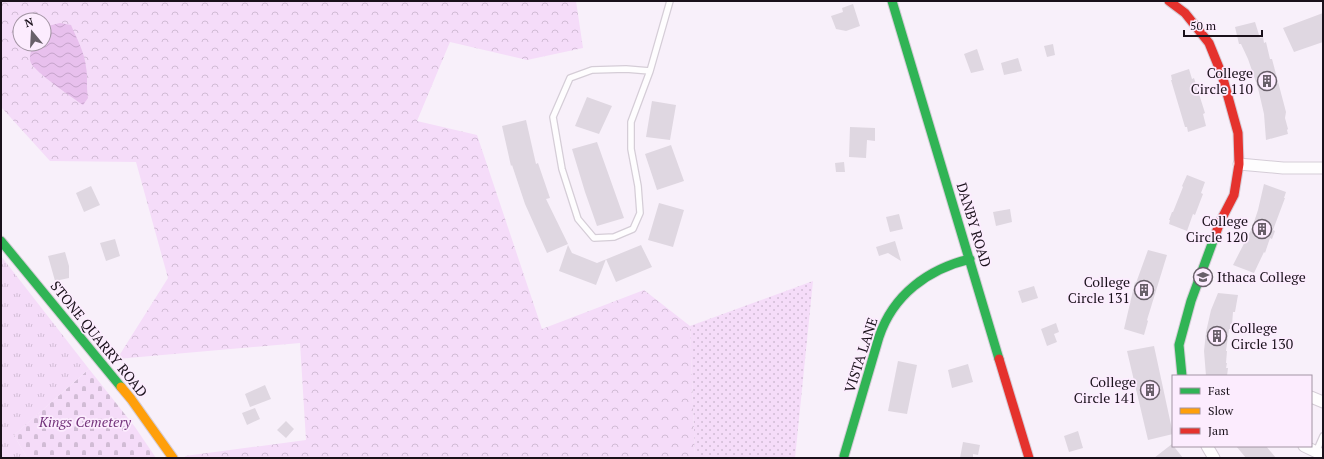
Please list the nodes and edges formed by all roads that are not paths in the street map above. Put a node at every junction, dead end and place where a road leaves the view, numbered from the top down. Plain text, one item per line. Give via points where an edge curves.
1 (670, 1) edge
2 (892, 1) edge
3 (1170, 1) edge
4 (650, 71) junction
5 (1239, 164) junction
6 (1323, 168) edge
7 (1, 241) edge
8 (970, 259) junction
9 (1182, 375) edge
10 (1312, 397) edge
11 (1323, 402) edge
12 (1323, 436) edge
13 (1208, 447) edge
14 (1305, 447) edge
15 (1317, 455) edge
16 (844, 456) dead end
17 (173, 458) edge
18 (1029, 458) edge
19 (1214, 458) edge

1 - 4 lane
2 - 8 street, DANBY ROAD
3 - 5 street via 1185,13 1209,43 1222,75 1238,133
4 - 4 lane via 631,122 631,149 640,213 632,229 614,237 594,238 578,219 562,169 553,117 570,78 592,70
5 - 6 street
5 - 9 street via 1234,196 1220,222 1189,308 1179,345
7 - 17 street, STONE QUARRY ROAD via 131,399
8 - 16 street, VISTA LANE via 950,264 922,280 905,294 889,314 880,335
8 - 18 street, DANBY ROAD
10 - 11 street
12 - 15 lane
13 - 19 street
14 - 15 street

